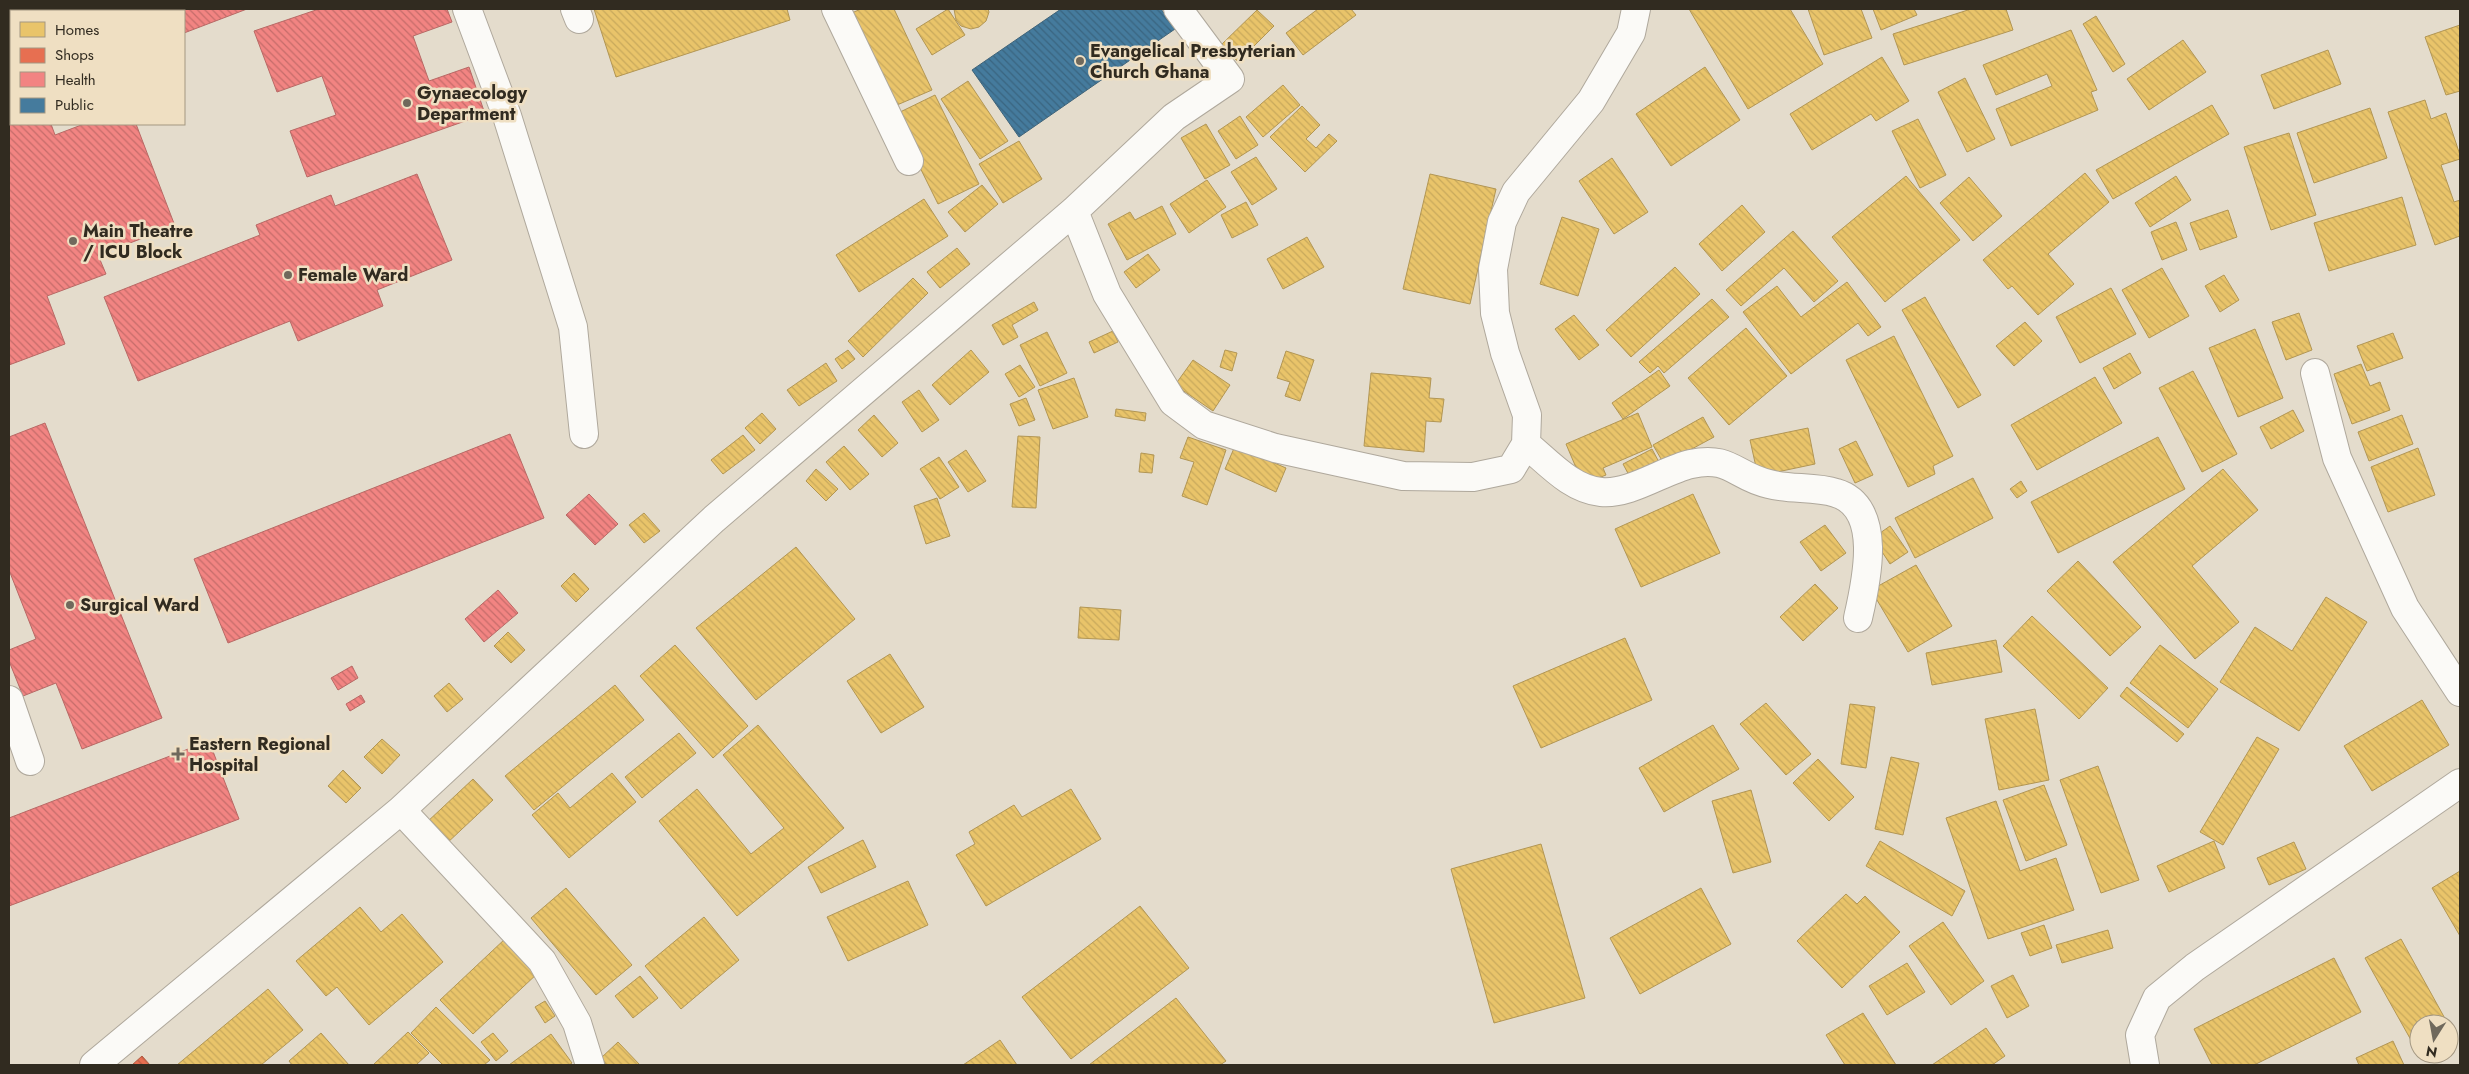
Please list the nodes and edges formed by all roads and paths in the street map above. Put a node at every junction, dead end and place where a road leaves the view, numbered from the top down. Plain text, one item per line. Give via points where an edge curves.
1 (467, 9) edge
2 (836, 9) edge
3 (1178, 9) edge
4 (1636, 9) edge
5 (909, 161) dead end
6 (1074, 211) junction
7 (2315, 373) dead end
8 (584, 434) dead end
9 (1526, 444) junction
10 (1858, 618) dead end
11 (2460, 692) edge
12 (9, 700) edge
13 (30, 761) dead end
14 (2460, 784) edge
15 (401, 810) junction
16 (94, 1065) edge
17 (590, 1065) edge
18 (2145, 1065) edge

1 - 8 street via 507,116 573,327
2 - 5 street
3 - 6 street via 1230,79 1174,117
4 - 9 street via 1631,33 1592,100 1516,192 1502,222 1493,269 1495,313 1527,415
6 - 9 street via 1107,294 1173,402 1204,425 1275,448 1403,476 1473,477 1511,469
6 - 15 street via 714,519
7 - 11 street via 2337,458 2405,608
9 - 10 street via 1569,480 1584,488 1604,492 1641,485 1690,464 1715,461 1770,485 1837,493 1858,506 1867,535 1868,573
12 - 13 street
14 - 18 street via 2195,967 2158,998 2140,1035
15 - 16 street
15 - 17 street via 542,961 577,1023

